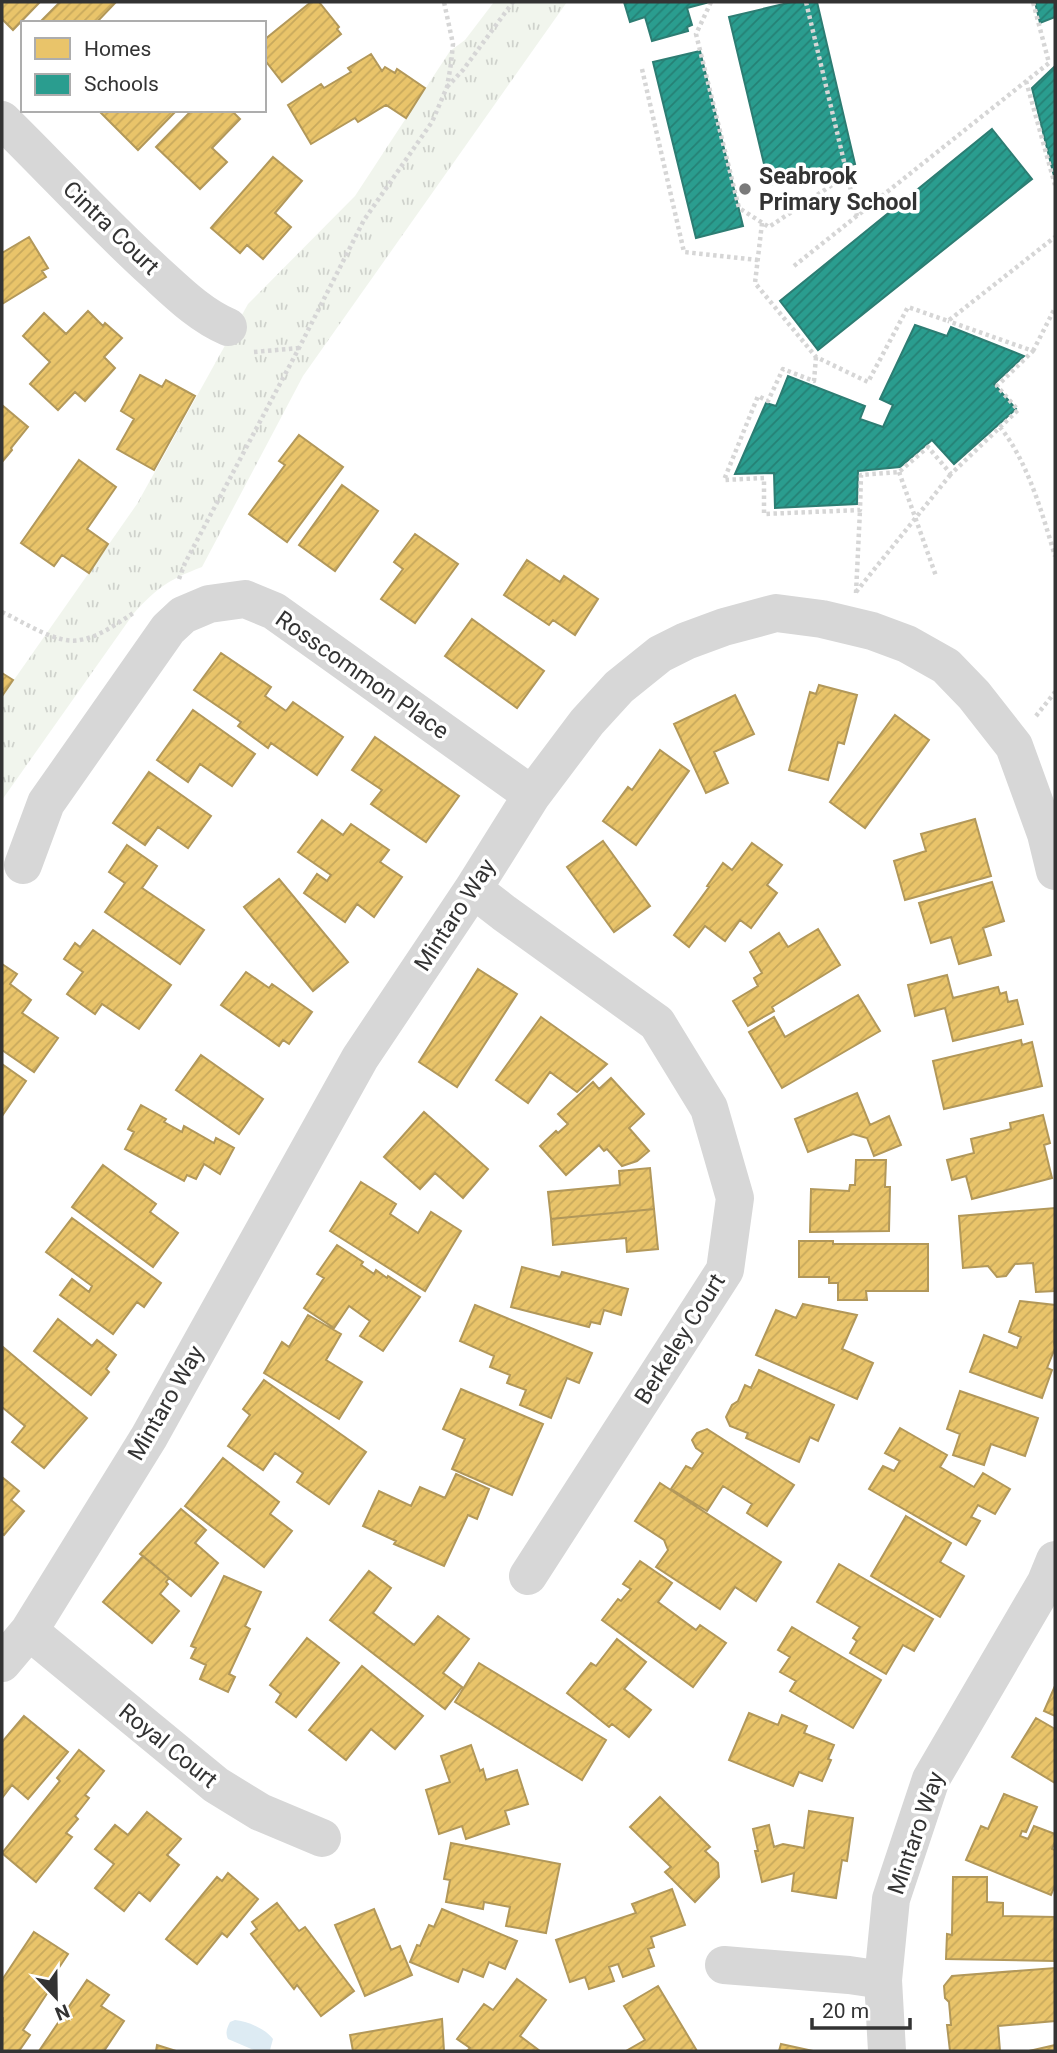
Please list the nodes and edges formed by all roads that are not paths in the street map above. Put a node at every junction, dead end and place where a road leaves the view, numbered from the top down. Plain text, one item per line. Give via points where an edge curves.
1 (2, 120) edge
2 (228, 327) dead end
3 (533, 795) junction
4 (23, 865) dead end
5 (1055, 871) edge
6 (473, 889) junction
7 (528, 1576) dead end
8 (1052, 1576) edge
9 (29, 1631) junction
10 (2, 1663) edge
11 (322, 1838) dead end
12 (724, 1965) dead end
13 (883, 1980) junction
14 (887, 2051) edge

1 - 2 street, Cintra Court via 129,249 194,307
3 - 4 street, Rosscommon Place via 274,611 245,600 209,604 183,615 157,644 46,803
3 - 5 street, Mintaro Way via 587,722 619,687 660,654 724,627 776,613 822,619 906,644 946,666 974,695 1014,746
3 - 6 street, Mintaro Way
6 - 7 street, Berkeley Court via 657,1023 709,1108 735,1198 724,1270
6 - 9 street, Mintaro Way via 360,1058 149,1437
8 - 13 street, Mintaro Way via 931,1779 891,1899
9 - 10 street, Mintaro Way
9 - 11 street, Royal Court via 216,1785 260,1812
12 - 13 street
13 - 14 street, Mintaro Way

